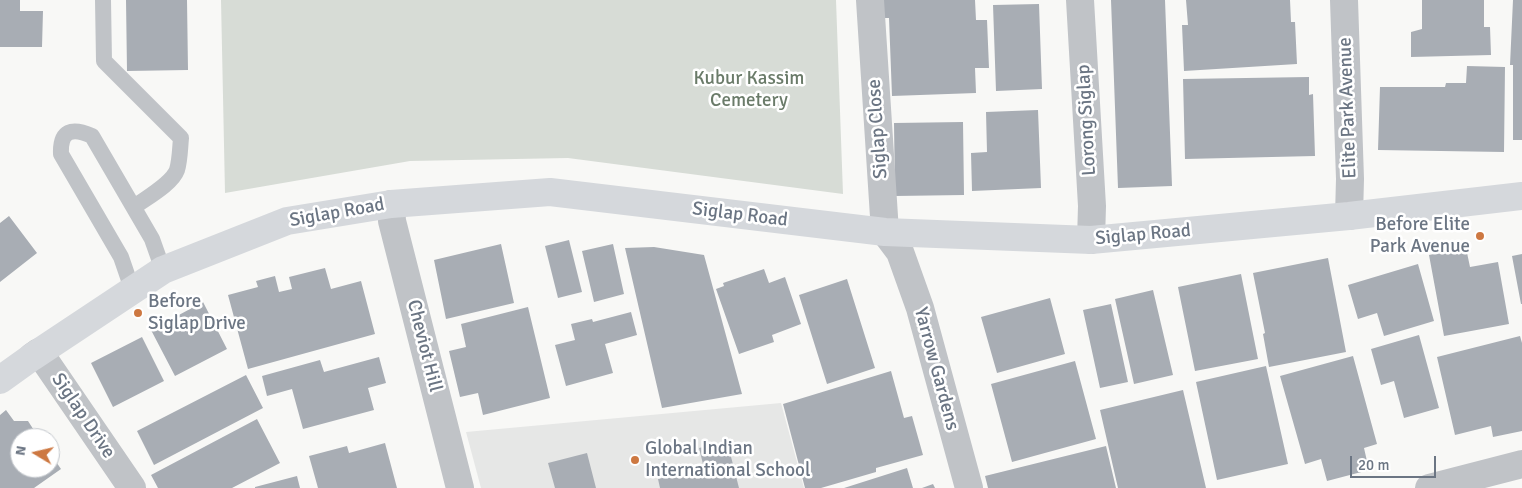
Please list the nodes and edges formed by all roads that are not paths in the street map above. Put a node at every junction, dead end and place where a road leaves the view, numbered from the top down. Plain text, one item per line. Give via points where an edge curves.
1 (103, 0) edge
2 (870, 0) edge
3 (1080, 0) edge
4 (1344, 0) edge
5 (1522, 196) edge
6 (391, 204) junction
7 (134, 207) junction
8 (1349, 216) junction
9 (1091, 240) junction
10 (892, 242) junction
11 (163, 270) junction
12 (132, 289) junction
13 (32, 357) junction
14 (0, 380) edge
15 (1522, 464) edge
16 (132, 488) edge
17 (460, 488) edge
18 (969, 488) edge
19 (1429, 488) edge

1 - 7 lane via 104,61 182,138 174,176
2 - 10 street, Siglap Close
3 - 9 street, Lorong Siglap via 1092,206
4 - 8 street, Elite Park Avenue
5 - 8 main road, Siglap Road
6 - 10 main road, Siglap Road via 550,192
6 - 11 main road, Siglap Road via 287,220
6 - 17 street, Cheviot Hill via 392,221
7 - 11 lane via 152,239
7 - 12 lane via 92,136 82,131 65,135 61,154 121,257
8 - 9 main road, Siglap Road
9 - 10 main road, Siglap Road
10 - 18 street, Yarrow Gardens via 920,308
11 - 12 main road, Siglap Road
12 - 13 main road, Siglap Road
13 - 14 main road, Siglap Road
13 - 16 street, Siglap Drive via 40,352
15 - 19 street

